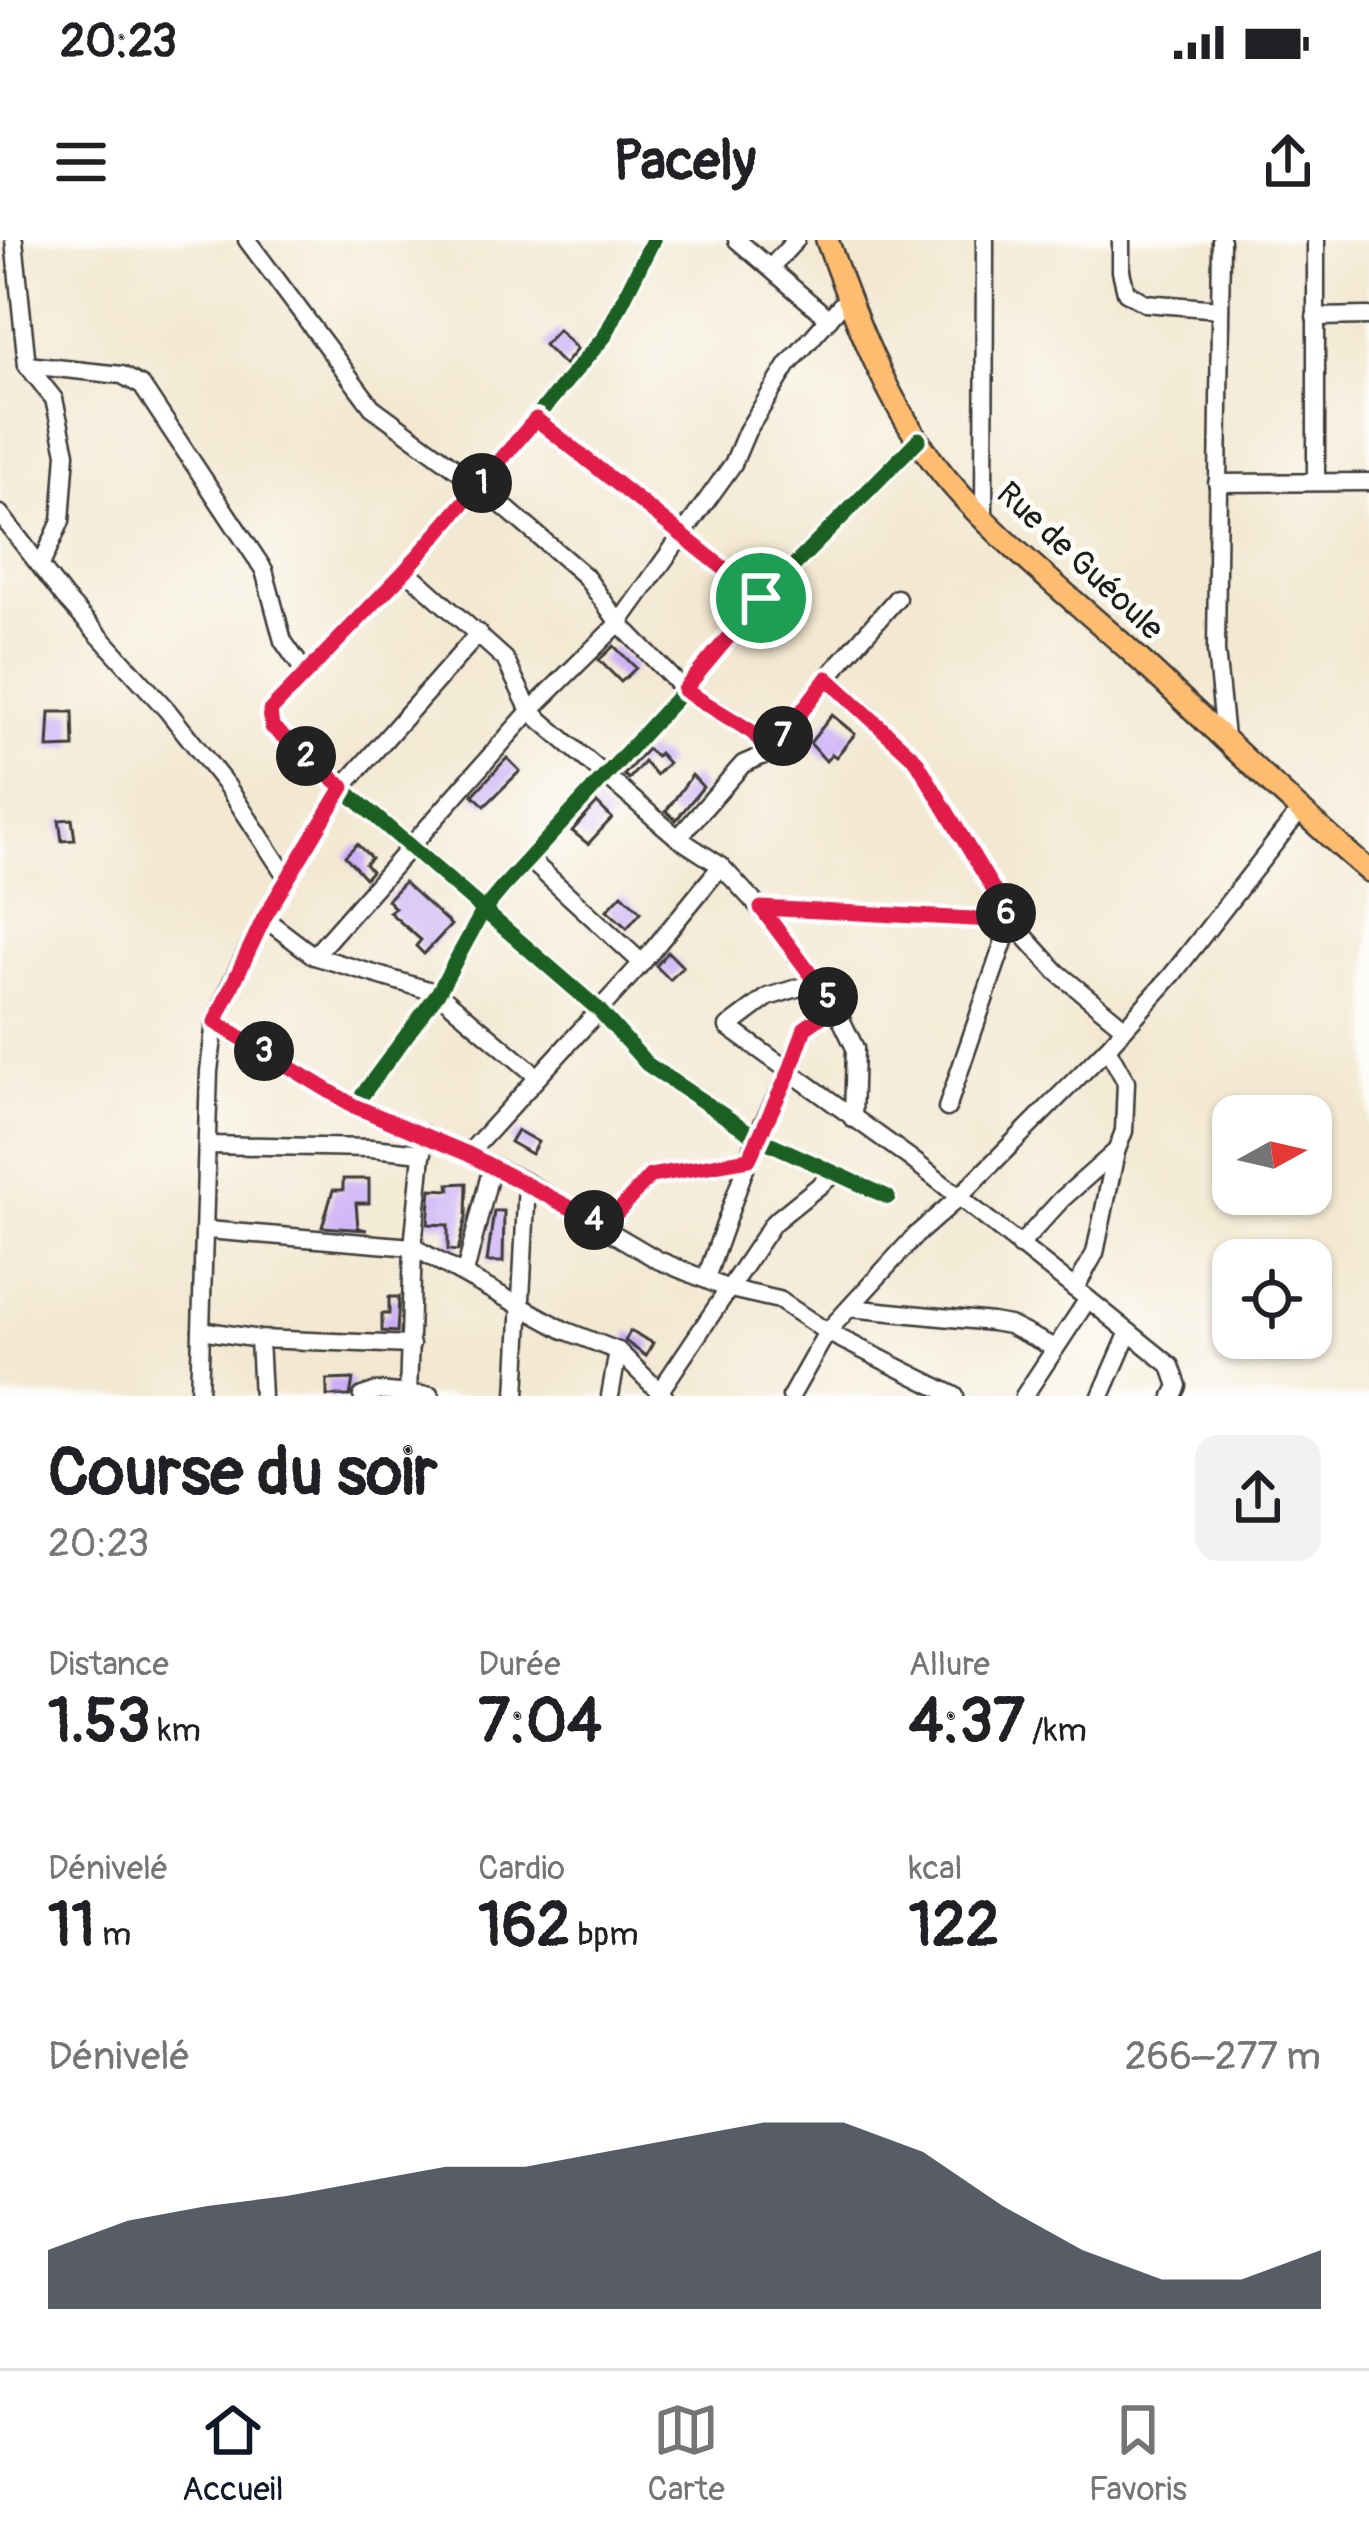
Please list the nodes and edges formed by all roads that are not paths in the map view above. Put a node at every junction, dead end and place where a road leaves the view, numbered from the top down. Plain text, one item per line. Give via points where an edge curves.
1 (14, 240) edge
2 (247, 240) edge
3 (652, 240) edge
4 (737, 240) edge
5 (796, 240) edge
6 (827, 240) edge
7 (986, 240) edge
8 (1121, 240) edge
9 (1221, 240) edge
10 (1316, 240) edge
11 (770, 268) junction
12 (848, 297) junction
13 (1220, 309) junction
14 (1369, 316) edge
15 (1315, 317) junction
16 (829, 319) junction
17 (27, 364) junction
18 (536, 419) junction
19 (919, 439) junction
20 (1316, 482) junction
21 (1369, 482) edge
22 (1217, 483) junction
23 (480, 486) junction
24 (0, 514) edge
25 (984, 518) junction
26 (680, 533) junction
27 (41, 565) junction
28 (406, 570) junction
29 (761, 598) junction
30 (896, 598) dead end
31 (619, 623) junction
32 (478, 633) junction
33 (306, 674) junction
34 (827, 678) junction
35 (684, 690) junction
36 (530, 711) junction
37 (1225, 737) junction
38 (771, 752) junction
39 (603, 774) junction
40 (343, 787) junction
41 (1299, 812) junction
42 (677, 838) junction
43 (412, 844) junction
44 (529, 859) junction
45 (721, 866) junction
46 (1369, 871) edge
47 (288, 879) junction
48 (761, 908) junction
49 (483, 910) junction
50 (264, 918) junction
51 (1012, 921) junction
52 (314, 956) junction
53 (642, 963) junction
54 (817, 982) junction
55 (438, 993) junction
56 (835, 1007) junction
57 (599, 1010) junction
58 (215, 1022) junction
59 (1124, 1027) junction
60 (1107, 1048) junction
61 (789, 1073) junction
62 (538, 1077) junction
63 (354, 1106) junction
64 (947, 1108) dead end
65 (853, 1119) junction
66 (757, 1137) junction
67 (424, 1143) junction
68 (207, 1145) junction
69 (1116, 1151) junction
70 (468, 1154) junction
71 (749, 1159) junction
72 (492, 1166) junction
73 (835, 1173) junction
74 (527, 1184) junction
75 (887, 1196) dead end
76 (958, 1198) junction
77 (605, 1226) junction
78 (207, 1231) junction
79 (1019, 1246) junction
80 (413, 1247) junction
81 (465, 1273) junction
82 (706, 1278) junction
83 (726, 1288) junction
84 (1081, 1294) junction
85 (521, 1305) junction
86 (850, 1308) junction
87 (201, 1330) junction
88 (827, 1332) junction
89 (1129, 1332) junction
90 (259, 1339) junction
91 (411, 1345) junction
92 (1055, 1348) junction
93 (618, 1352) junction
94 (662, 1393) edge
95 (408, 1395) edge
96 (200, 1396) edge
97 (262, 1396) edge
98 (362, 1396) edge
99 (431, 1396) edge
100 (516, 1396) edge
101 (610, 1396) edge
102 (790, 1396) edge
103 (955, 1396) edge
104 (1024, 1396) edge
105 (1101, 1396) edge
106 (1173, 1396) edge

1 - 17 street
2 - 23 street via 372,407
3 - 18 street via 605,336
4 - 11 street
5 - 11 street
6 - 12 main road, Rue de Guéoule
7 - 25 street
8 - 13 street via 1126,292 1144,303
9 - 13 street
10 - 15 street
11 - 16 street
12 - 16 street
12 - 19 main road, Rue de Guéoule
13 - 22 street
14 - 15 street
15 - 20 street
16 - 26 street via 788,365 733,464
17 - 27 street via 54,399 66,452 62,521
17 - 33 street via 122,375 142,386 264,570 283,641
18 - 23 street
18 - 26 street
19 - 25 main road, Rue de Guéoule
19 - 29 street
20 - 21 street
20 - 22 street
22 - 37 street via 1216,651
23 - 28 street
23 - 31 street via 585,576
24 - 27 street
25 - 37 main road, Rue de Guéoule
26 - 29 street
26 - 31 street
27 - 47 street via 227,786
28 - 32 street
28 - 33 street
29 - 35 street
30 - 34 street
31 - 35 street
31 - 36 street
32 - 36 street via 506,659
32 - 40 street
33 - 40 street via 269,719
34 - 38 street
34 - 51 street via 916,760
35 - 38 street
35 - 39 street
36 - 39 street
36 - 43 street
37 - 41 main road, Rue de Guéoule
38 - 42 street via 743,764
39 - 42 street
39 - 44 street
40 - 43 street
40 - 47 street
41 - 46 main road, Rue de Guéoule
41 - 59 street
42 - 45 street
43 - 49 street
43 - 52 street
44 - 49 street
44 - 53 street
45 - 48 street
45 - 53 street
47 - 50 street
48 - 51 street
48 - 54 street
49 - 55 street
49 - 57 street
50 - 52 street
50 - 58 street
51 - 59 street via 1057,972
51 - 64 street
52 - 55 street
53 - 57 street
54 - 56 street
54 - 61 street via 768,997 728,1027
55 - 62 street
55 - 63 street
56 - 61 street via 805,1028
56 - 65 street via 855,1048
57 - 62 street
57 - 66 street via 647,1064
58 - 63 street
58 - 68 street
59 - 60 street
60 - 69 street via 1126,1082
60 - 76 street
61 - 65 street
61 - 66 street
62 - 70 street
63 - 67 street
65 - 76 street
66 - 71 street
66 - 73 street
67 - 68 street
67 - 70 street
67 - 80 street
68 - 78 street
69 - 79 street
69 - 84 street
70 - 72 street
71 - 77 street via 650,1176
71 - 82 street
72 - 74 street
72 - 81 street
73 - 75 street
73 - 83 street via 773,1223
74 - 77 street
74 - 85 street
76 - 79 street
76 - 86 street
77 - 82 street
78 - 80 street
78 - 87 street
79 - 84 street
80 - 81 street
80 - 91 street
81 - 85 street
82 - 83 street
83 - 88 street via 778,1300
83 - 94 street
84 - 89 street
84 - 92 street
85 - 93 street
85 - 100 street
86 - 88 street
86 - 92 street via 992,1322
87 - 90 street
87 - 96 street
88 - 102 street
88 - 103 street
89 - 105 street
89 - 106 street via 1171,1366
90 - 91 street
90 - 97 street
91 - 95 street
92 - 104 street
93 - 94 street
93 - 101 street
95 - 98 street
95 - 99 street

